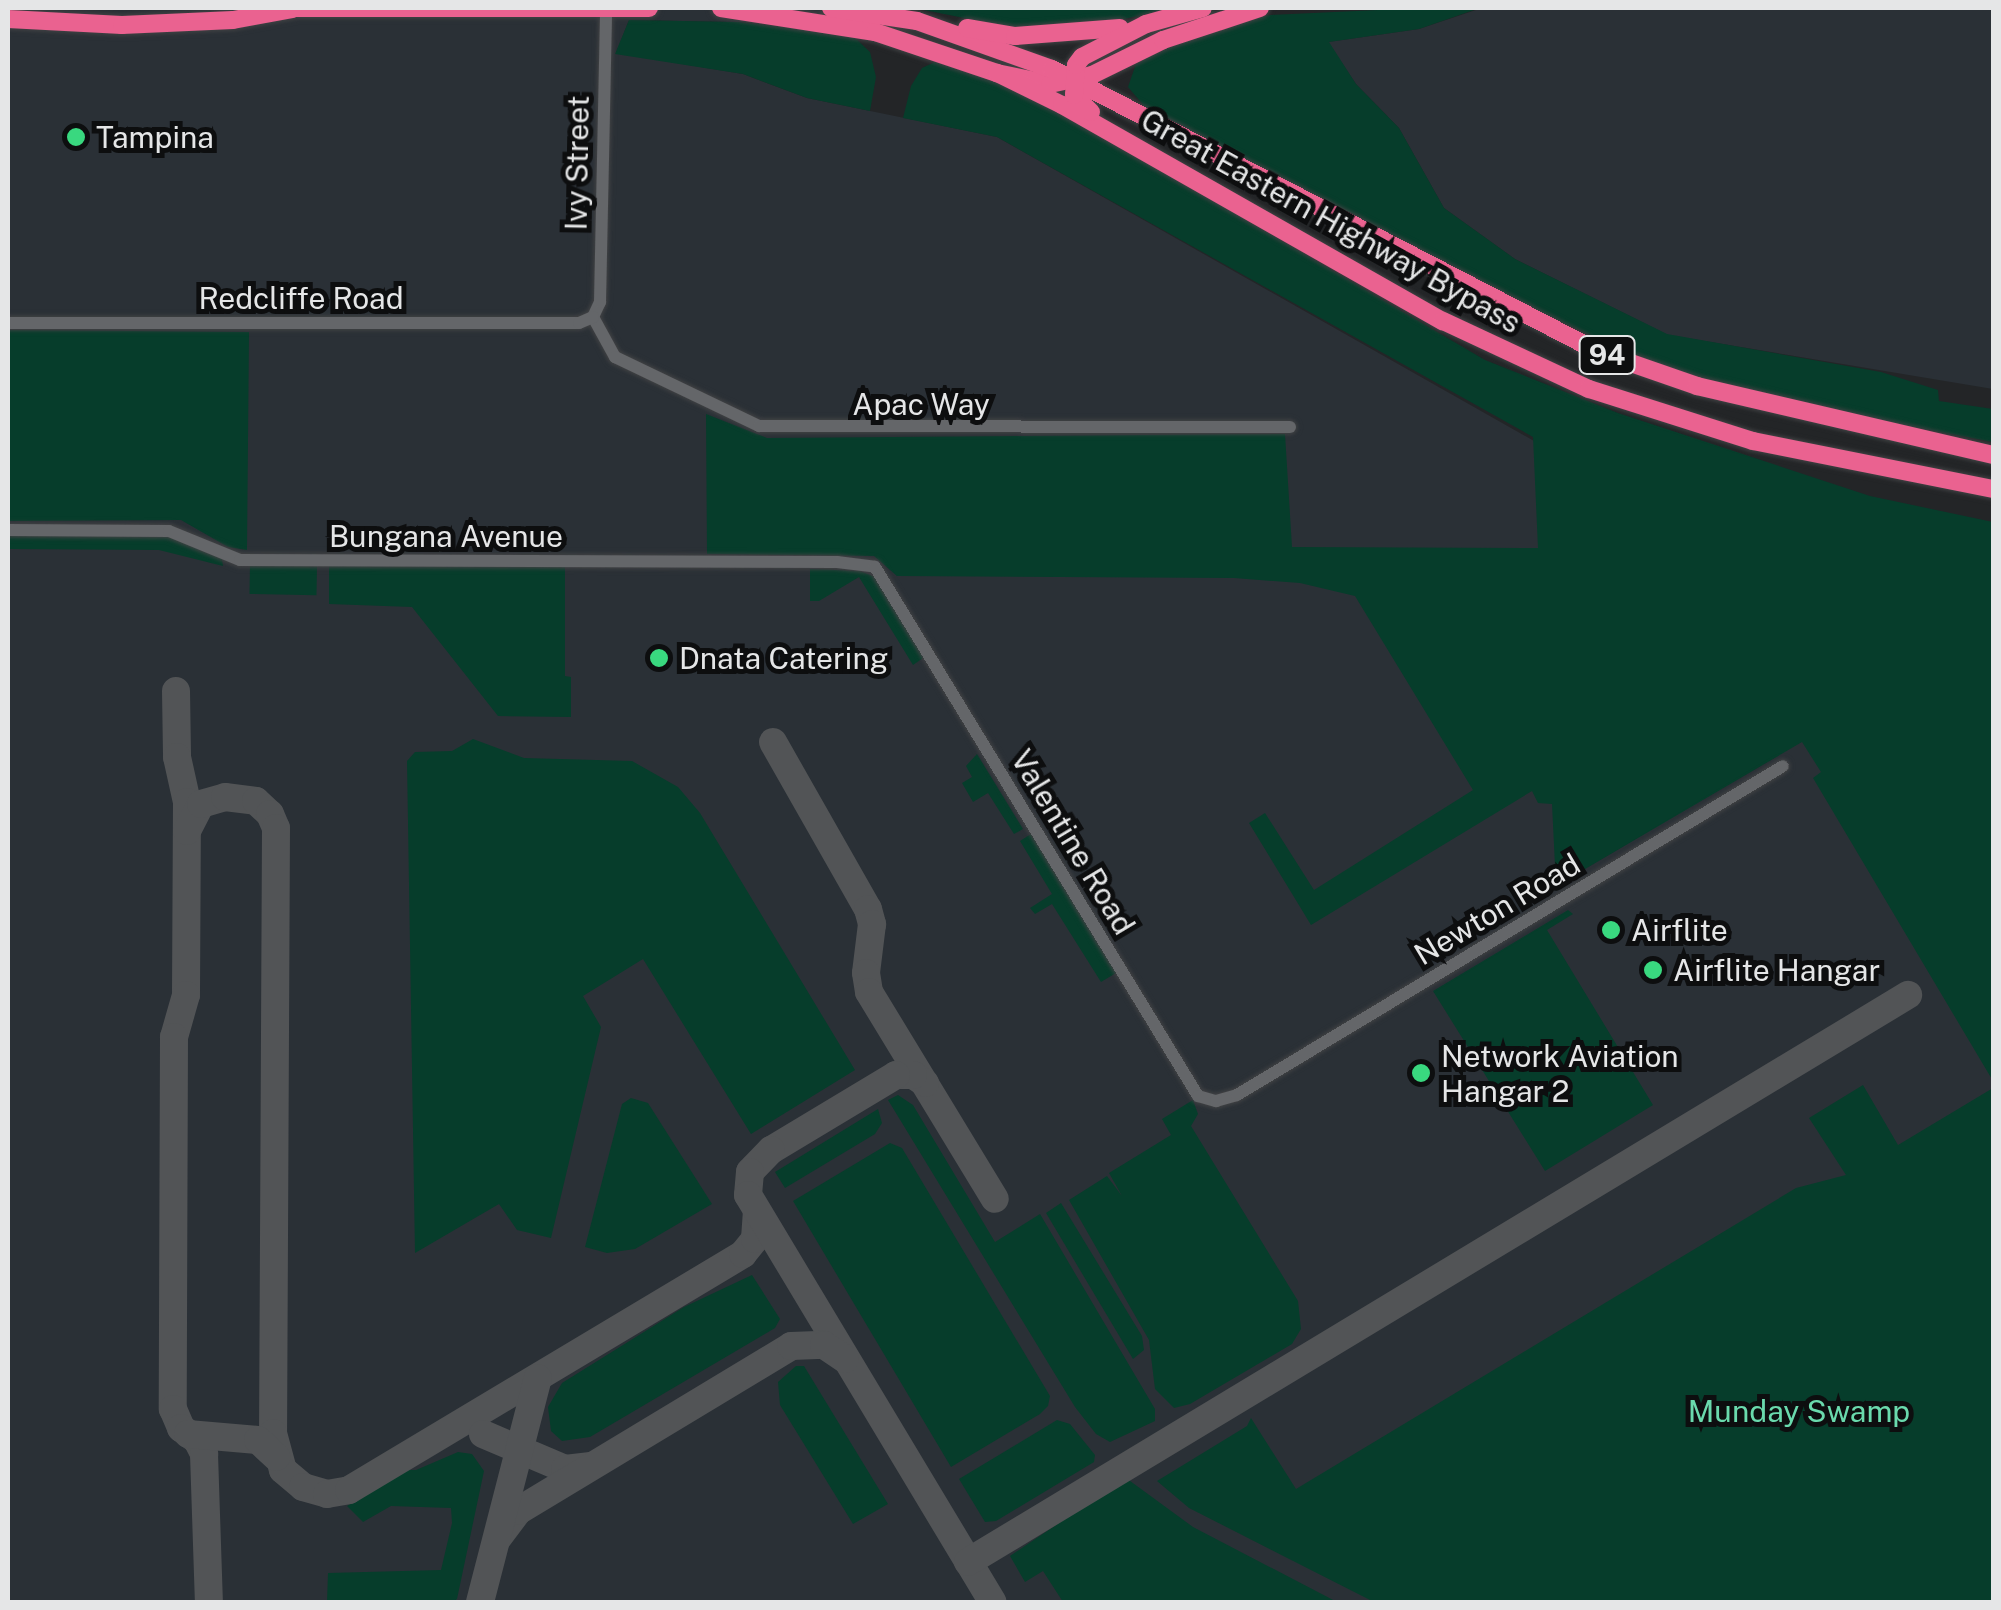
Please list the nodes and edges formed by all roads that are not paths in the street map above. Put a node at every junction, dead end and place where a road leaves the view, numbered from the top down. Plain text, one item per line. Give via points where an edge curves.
1 (287, 8) edge
2 (606, 8) edge
3 (649, 8) edge
4 (721, 8) edge
5 (831, 8) edge
6 (1203, 8) edge
7 (1260, 8) edge
8 (8, 19) edge
9 (917, 21) junction
10 (1146, 24) junction
11 (1126, 59) junction
12 (996, 73) junction
13 (1074, 81) junction
14 (1129, 108) junction
15 (1134, 145) junction
16 (593, 317) junction
17 (8, 322) edge
18 (1290, 427) dead end
19 (1994, 455) edge
20 (1994, 489) edge
21 (8, 530) edge
22 (886, 579) joint
23 (1783, 766) dead end
24 (1237, 1096) joint

1 - 2 highway
1 - 8 highway via 232,20 122,25
2 - 3 highway
2 - 16 street, Ivy Street via 600,302
4 - 12 highway, 94 via 875,32
5 - 9 highway, 94
6 - 10 highway
7 - 11 highway via 1220,17
9 - 10 highway via 1015,36
9 - 13 highway, 94
10 - 13 highway via 1082,56
11 - 13 highway
11 - 14 highway via 1115,88
12 - 13 highway via 1050,84
12 - 15 highway, Great Eastern Highway Bypass / 94
13 - 14 highway, Great Eastern Highway Bypass / 94
13 - 15 highway via 1075,100 1129,134
14 - 19 highway, Great Eastern Highway Bypass / 94 via 1598,352 1697,386
15 - 20 highway, Great Eastern Highway Bypass / 94 via 1443,321 1589,389 1752,440
16 - 17 street, Redcliffe Road via 579,323
16 - 18 street, Apac Way via 616,357 758,426
21 - 22 street, Bungana Avenue via 169,530 240,560 851,562 876,567
22 - 24 street, Valentine Road via 1198,1096
23 - 24 street, Newton Road

